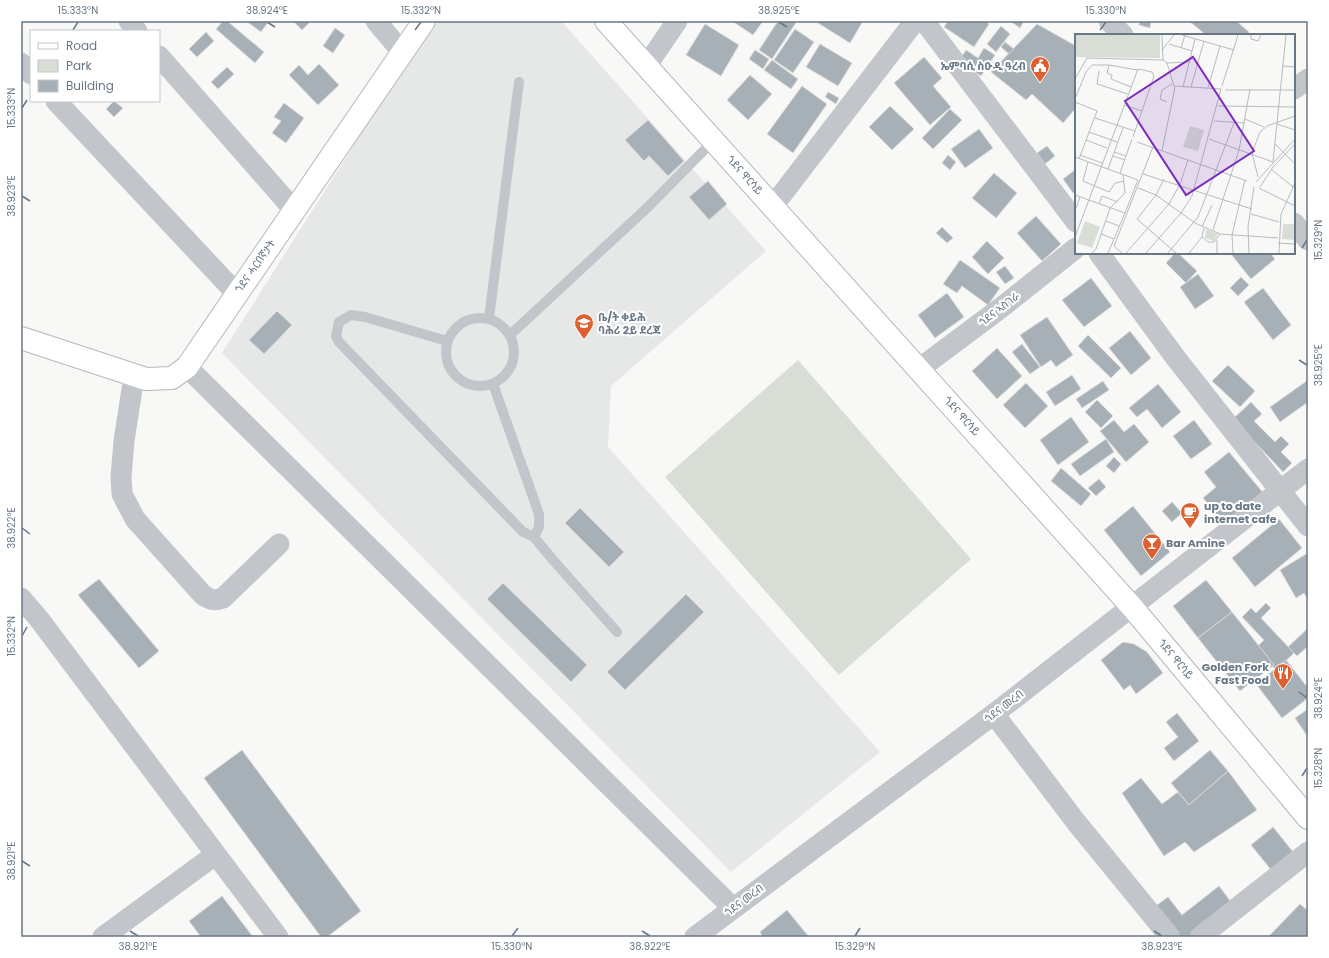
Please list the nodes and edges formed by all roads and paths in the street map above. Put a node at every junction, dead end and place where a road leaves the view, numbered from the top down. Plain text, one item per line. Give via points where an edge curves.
1 (128, 21) edge
2 (376, 21) edge
3 (424, 21) edge
4 (606, 21) edge
5 (677, 21) edge
6 (915, 21) edge
7 (924, 21) edge
8 (1109, 21) edge
9 (136, 30) edge
10 (1122, 34) edge
11 (402, 52) junction
12 (160, 57) edge
13 (647, 65) junction
14 (1308, 79) edge
15 (519, 82) dead end
16 (1295, 88) edge
17 (57, 102) edge
18 (714, 140) junction
19 (773, 206) junction
20 (294, 210) junction
21 (1075, 221) edge
22 (1295, 224) edge
23 (1308, 240) edge
24 (1075, 249) edge
25 (1100, 254) edge
26 (236, 293) junction
27 (489, 318) junction
28 (510, 334) junction
29 (21, 338) edge
30 (447, 341) junction
31 (187, 367) junction
32 (920, 369) junction
33 (134, 376) junction
34 (493, 384) junction
35 (1308, 470) edge
36 (1281, 490) junction
37 (1308, 526) edge
38 (534, 537) junction
39 (279, 544) dead end
40 (21, 598) edge
41 (1132, 607) junction
42 (617, 632) dead end
43 (994, 714) junction
44 (1308, 818) edge
45 (1308, 852) edge
46 (215, 855) junction
47 (733, 908) junction
48 (104, 937) edge
49 (278, 937) edge
50 (695, 937) edge
51 (1170, 937) edge
52 (1200, 937) edge

1 - 9 street
2 - 11 street
3 - 11 main road, ጎደና ሓርበኛታት
4 - 13 main road, ጎደና ዋርሳይ
5 - 13 street
6 - 19 street
7 - 21 street
8 - 10 street
11 - 20 main road, ጎደና ሓርበኛታት
12 - 20 street
13 - 18 main road, ጎደና ዋርሳይ
14 - 16 street
15 - 27 lane
17 - 26 street
18 - 19 main road, ጎደና ዋርሳይ
18 - 28 lane via 648,207
19 - 32 main road, ጎደና ዋርሳይ
20 - 26 main road, ጎደና ሓርበኛታት
22 - 23 street
24 - 32 street, ጎደና ኣስገራ via 1002,308
25 - 36 street via 1174,358
26 - 31 main road, ጎደና ሓርበኛታት
27 - 28 lane via 499,323
27 - 30 lane via 479,317 459,324
28 - 34 lane via 515,350 514,361 502,378
29 - 33 main road, ጎደና ሓርበኛታት
30 - 34 lane via 447,363 453,373 471,385
30 - 38 lane via 351,315 340,322 336,336 523,532
31 - 33 main road, ጎደና ሓርበኛታት via 172,378 146,380
31 - 47 street
32 - 41 main road, ጎደና ዋርሳይ
33 - 39 street via 121,476 122,494 135,519 210,600 223,598
34 - 38 lane via 539,514 539,527
35 - 36 street, ጎደና መረብ
36 - 37 street
36 - 41 street, ጎደና መረብ
38 - 42 lane
40 - 46 street
41 - 43 street, ጎደና መረብ
41 - 44 main road, ጎደና ዋርሳይ
43 - 47 street, ጎደና መረብ
43 - 51 street via 1076,822
45 - 52 street
46 - 48 street
46 - 49 street
47 - 50 street, ጎደና መረብ

